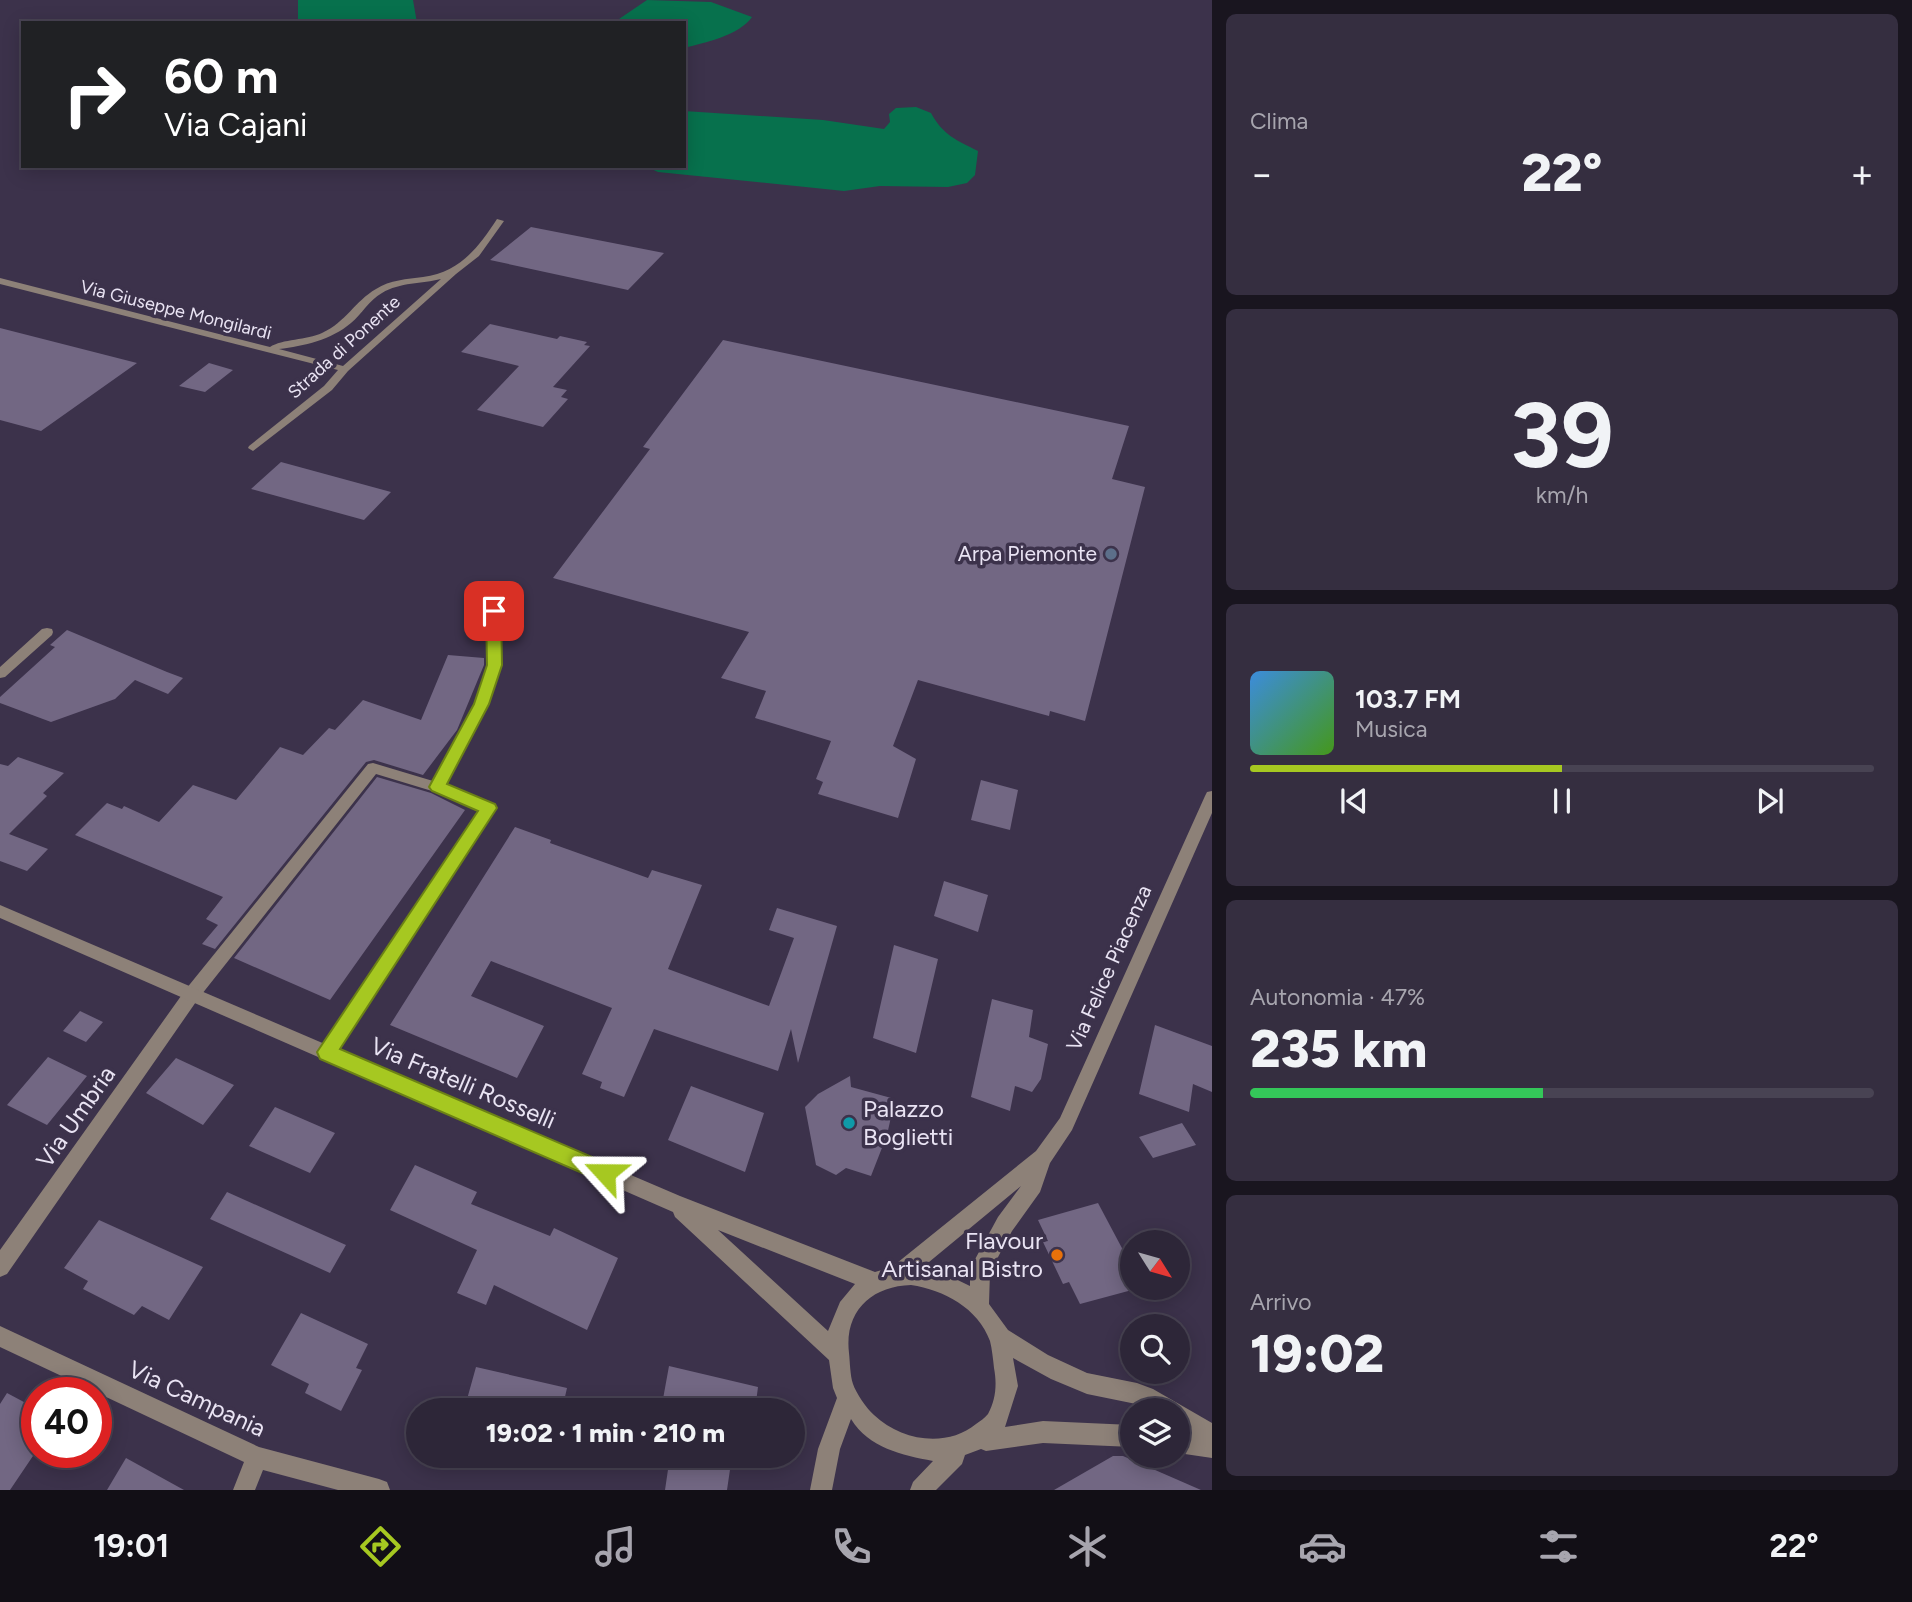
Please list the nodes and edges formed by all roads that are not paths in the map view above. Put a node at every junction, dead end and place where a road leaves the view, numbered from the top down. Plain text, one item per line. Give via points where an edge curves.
1 (500, 221) dead end
2 (457, 270) junction
3 (0, 281) edge
4 (264, 348) junction
5 (345, 369) junction
6 (253, 448) dead end
7 (492, 589) dead end
8 (47, 632) dead end
9 (0, 674) edge
10 (438, 787) junction
11 (1212, 796) edge
12 (0, 911) edge
13 (192, 994) junction
14 (327, 1052) junction
15 (1042, 1157) junction
16 (676, 1204) junction
17 (0, 1267) edge
18 (886, 1279) junction
19 (979, 1307) junction
20 (0, 1336) edge
21 (999, 1336) junction
22 (836, 1352) junction
23 (848, 1397) junction
24 (1148, 1398) edge
25 (1190, 1422) edge
26 (1120, 1435) edge
27 (1212, 1435) edge
28 (986, 1440) junction
29 (1190, 1444) edge
30 (1212, 1447) edge
31 (257, 1457) junction
32 (954, 1457) junction
33 (244, 1490) edge
34 (379, 1490) edge
35 (821, 1490) edge
36 (921, 1490) edge

1 - 2 street, Strada di Ponente
2 - 4 street, Strada di Ponente via 377,291 345,323 324,336
2 - 5 street, Strada di Ponente
3 - 4 street, Via Giuseppe Mongilardi
4 - 5 street, Via Giuseppe Mongilardi
5 - 6 street, Strada di Ponente
7 - 10 street via 494,665 481,704
8 - 9 street
10 - 13 street via 373,768
10 - 14 street via 489,808
11 - 15 street, Via Felice Piacenza via 1066,1124
12 - 13 street, Via Fratelli Rosselli
13 - 14 street, Via Fratelli Rosselli
13 - 17 street, Via Umbria
14 - 16 street, Via Fratelli Rosselli
15 - 18 street, Via Felice Piacenza
15 - 19 street, Via Felice Piacenza via 1033,1186 980,1270
16 - 18 street, Via Fratelli Rosselli
16 - 22 street, Via Fratelli Rosselli
18 - 19 street via 924,1276 953,1287
18 - 22 street via 859,1294 846,1310
19 - 21 street
20 - 31 street, Via Campania
21 - 24 street via 1048,1366 1097,1386
21 - 28 street via 1009,1364 1010,1393 1002,1419
22 - 23 street
23 - 32 street via 859,1416 893,1446 934,1458
23 - 35 street via 829,1449
25 - 27 street
26 - 28 street via 1043,1432
28 - 32 street
29 - 30 street
31 - 33 street
31 - 34 street, Via Campania
32 - 36 street

